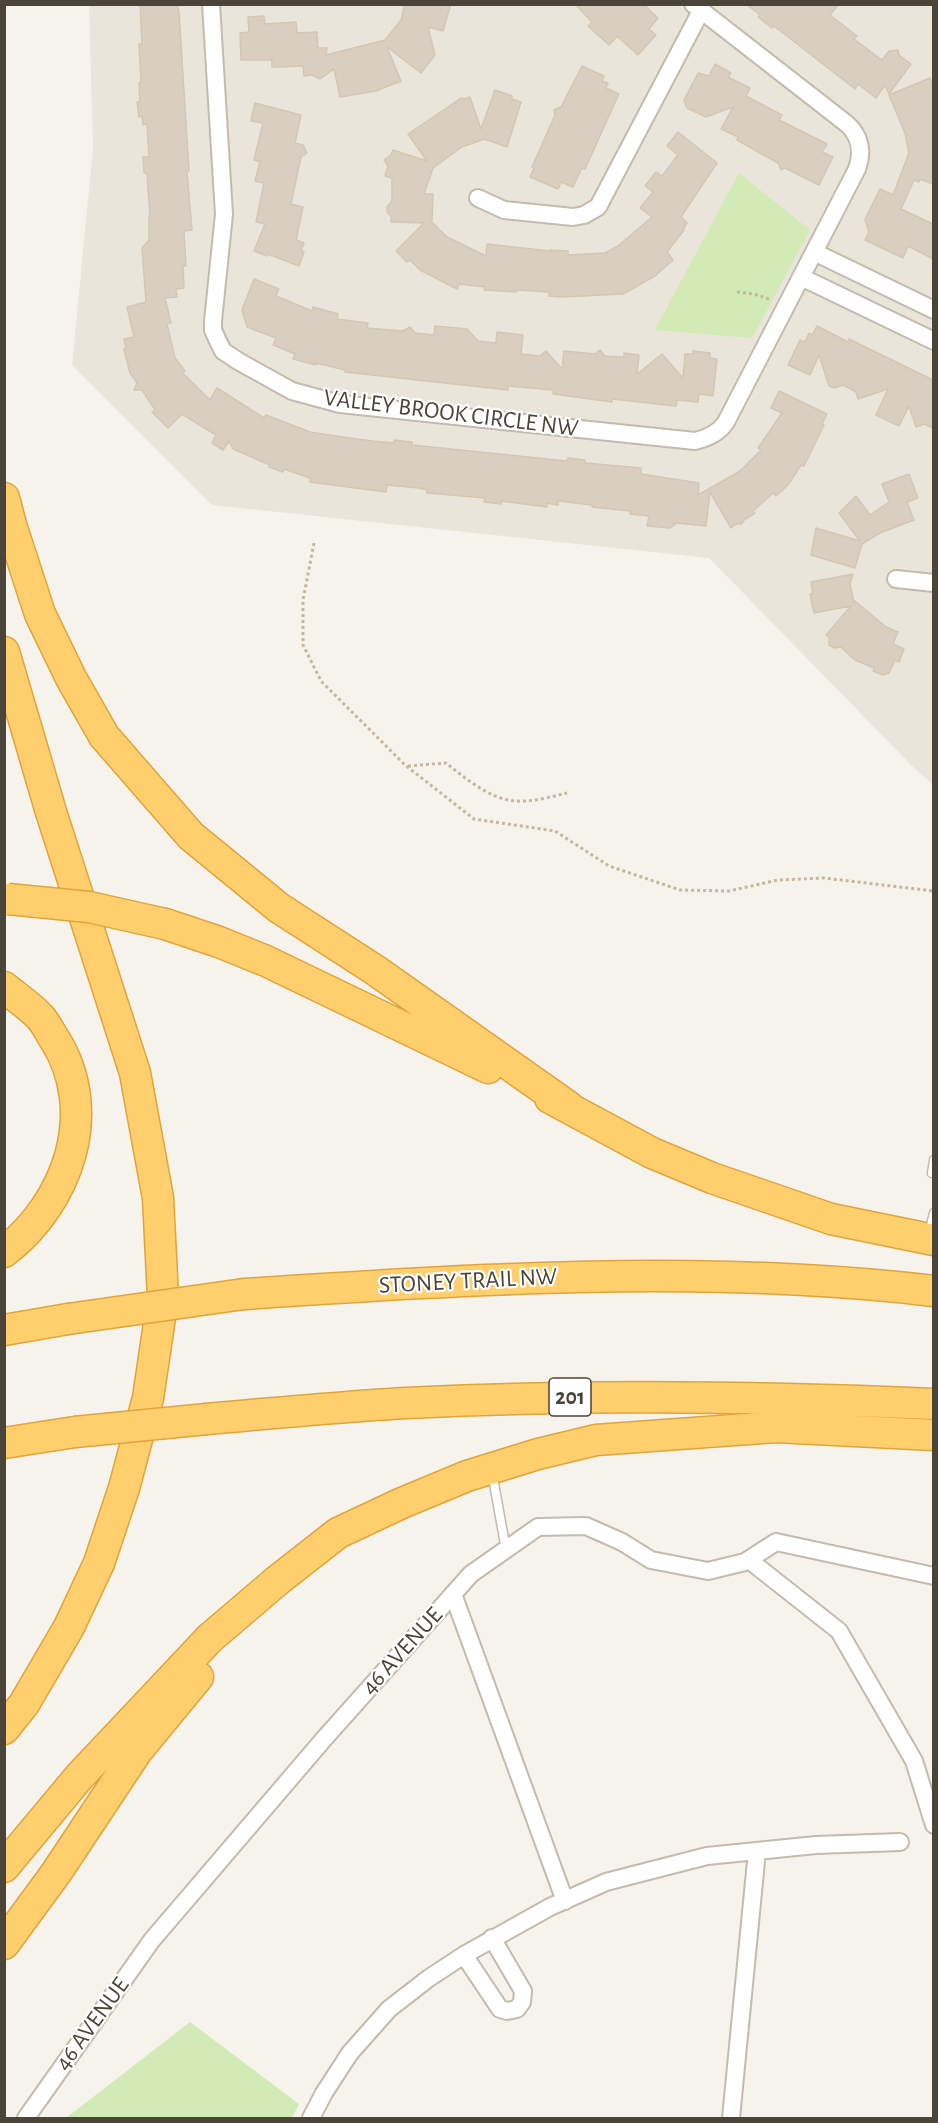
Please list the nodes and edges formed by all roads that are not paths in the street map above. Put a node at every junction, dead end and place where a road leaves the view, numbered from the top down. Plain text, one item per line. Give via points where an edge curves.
1 (211, 4) edge
2 (697, 8) edge
3 (478, 198) dead end
4 (814, 252) junction
5 (801, 277) junction
6 (933, 310) edge
7 (933, 341) edge
8 (4, 498) edge
9 (896, 579) dead end
10 (933, 583) edge
11 (4, 652) edge
12 (6, 899) edge
13 (4, 987) edge
14 (569, 1107) junction
15 (933, 1160) edge
16 (933, 1173) edge
17 (931, 1231) edge
18 (4, 1252) edge
19 (933, 1291) edge
20 (4, 1330) edge
21 (933, 1404) edge
22 (933, 1435) edge
23 (4, 1443) edge
24 (491, 1469) junction
25 (506, 1550) junction
26 (749, 1560) junction
27 (933, 1576) edge
28 (278, 1580) junction
29 (453, 1594) junction
30 (4, 1729) edge
31 (933, 1825) edge
32 (900, 1842) dead end
33 (757, 1851) junction
34 (4, 1867) edge
35 (565, 1901) junction
36 (492, 1938) junction
37 (4, 1944) edge
38 (464, 1955) junction
39 (26, 2118) edge
40 (311, 2118) edge
41 (731, 2118) edge

1 - 5 street, VALLEY BROOK CIRCLE NW via 224,214 213,330 223,351 292,391 350,405 695,441 722,429
2 - 3 street via 598,207 584,216 573,217 504,210
2 - 4 street, VALLEY BROOK CIRCLE NW via 847,124 860,143 857,169
4 - 5 street, VALLEY BROOK CIRCLE NW
4 - 6 street
5 - 7 street
8 - 14 highway via 40,614 70,678 104,736 191,836 279,908 375,970
9 - 10 street
11 - 30 highway via 135,1074 158,1198 163,1297 148,1398 99,1563 69,1627 24,1704
12 - 14 highway, bridge via 89,907 165,924 219,942
13 - 18 highway via 40,1017 64,1055 75,1089 75,1139 64,1175 45,1211
14 - 17 highway via 652,1154 831,1219
15 - 16 lane
19 - 20 highway, STONEY TRAIL NW, bridge via 865,1283 738,1277 590,1275 462,1280 244,1294
21 - 23 highway, 201, bridge via 734,1397 564,1397 405,1403 75,1432
22 - 24 highway via 776,1427 689,1432 596,1440
24 - 25 lane
24 - 28 highway via 338,1533
25 - 26 street, 46 AVENUE via 538,1527 586,1526 651,1560 708,1571
25 - 29 street, 46 AVENUE via 471,1574
26 - 27 street, 46 AVENUE via 776,1542
26 - 31 street via 839,1631 914,1761
28 - 34 highway via 210,1638 78,1777
28 - 37 highway via 137,1751
29 - 35 street
29 - 39 street, 46 AVENUE via 152,1940
32 - 33 street
33 - 35 street via 707,1856 664,1866 606,1882
33 - 41 street
35 - 36 street
36 - 38 street
36 - 38 street via 523,1992 517,2009 500,2009
38 - 40 street via 389,2009 350,2053

